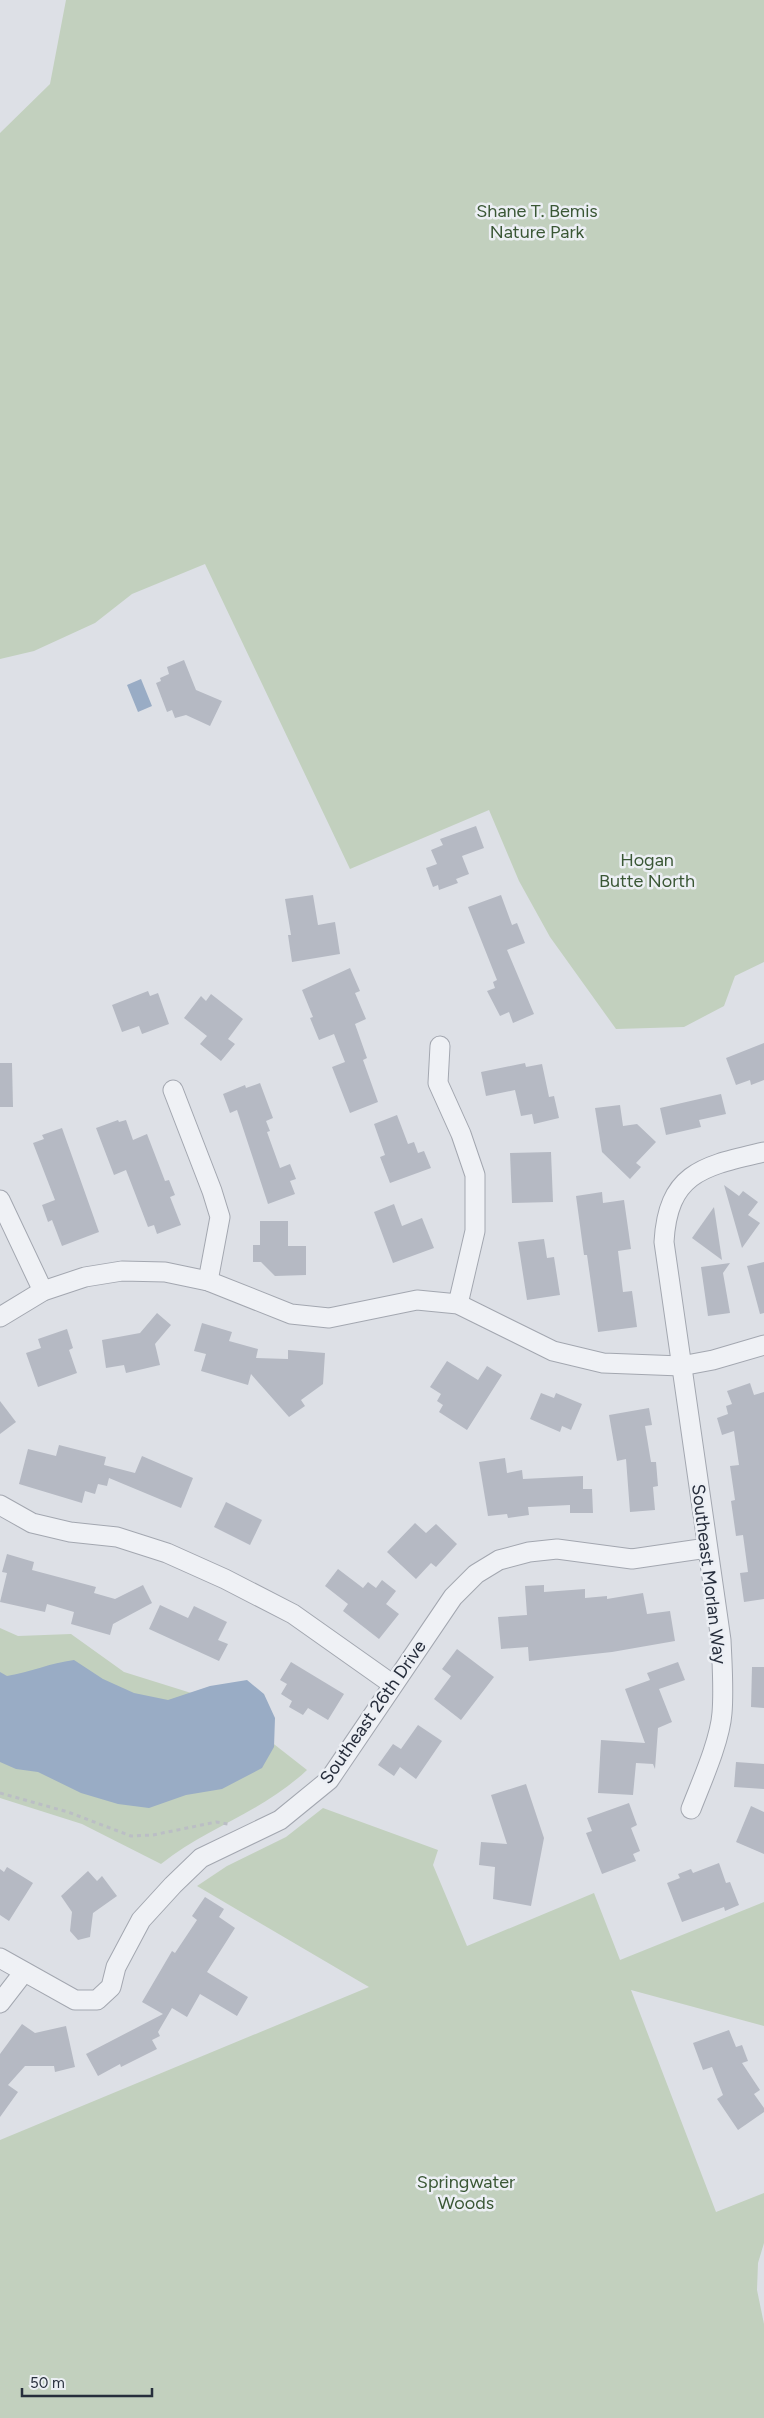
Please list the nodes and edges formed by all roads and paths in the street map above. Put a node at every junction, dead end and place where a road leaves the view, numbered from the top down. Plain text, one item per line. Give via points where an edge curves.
1 (440, 1046) dead end
2 (173, 1090) dead end
3 (764, 1152) edge
4 (0, 1200) edge
5 (208, 1281) junction
6 (43, 1291) junction
7 (458, 1304) junction
8 (0, 1317) edge
9 (764, 1345) edge
10 (681, 1366) junction
11 (0, 1505) edge
12 (707, 1548) junction
13 (392, 1684) junction
14 (0, 1793) edge
15 (691, 1809) dead end
16 (245, 1837) junction
17 (0, 1958) edge
18 (24, 1972) junction
19 (0, 2003) edge

1 - 7 street via 438,1083 475,1175 475,1231
2 - 5 street via 220,1217
3 - 10 street, Southeast Morlan Way via 720,1162 697,1172 681,1186 665,1218 664,1242
4 - 6 street
5 - 6 street via 165,1272 122,1272 85,1277
5 - 7 street via 291,1314 329,1318 417,1300
6 - 8 street
7 - 10 street via 553,1351 603,1363
9 - 10 street
10 - 12 street, Southeast Morlan Way
11 - 13 street via 32,1523 70,1532 117,1537 167,1553 225,1579 293,1614
12 - 13 street, Southeast 26th Drive via 632,1559 558,1549 499,1560 476,1574 453,1597
12 - 15 street, Southeast Morlan Way via 721,1640 722,1715 708,1766
13 - 16 street, Southeast 26th Drive via 329,1780 280,1820
14 - 16 path via 68,1812 131,1836 216,1822 229,1824
16 - 18 street, Southeast 26th Drive via 201,1858 141,1920 116,1967 111,1987 97,2000 75,2000
17 - 18 street
18 - 19 street

